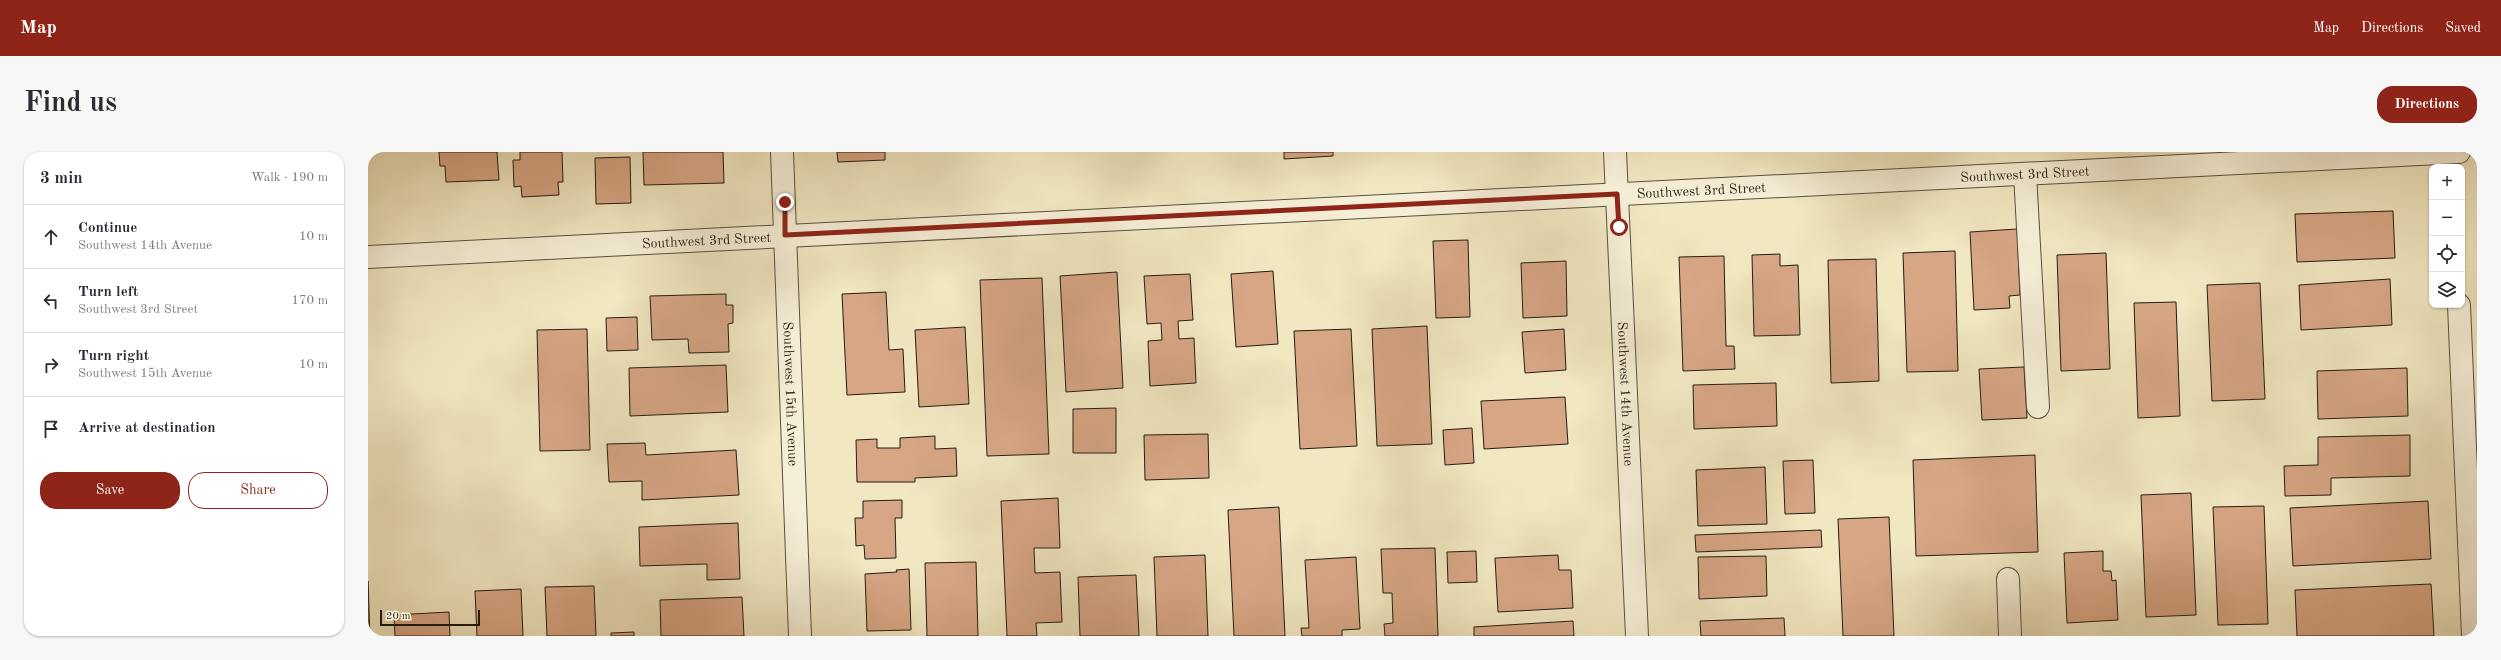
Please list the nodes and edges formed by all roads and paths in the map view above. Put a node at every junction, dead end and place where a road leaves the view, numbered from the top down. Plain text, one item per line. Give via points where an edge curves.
1 (782, 152) edge
2 (1615, 152) edge
3 (2452, 152) edge
4 (2459, 152) edge
5 (2453, 164) edge
6 (2025, 174) junction
7 (1617, 194) junction
8 (785, 235) junction
9 (368, 256) edge
10 (2459, 308) edge
11 (2038, 407) dead end
12 (2008, 579) dead end
13 (800, 636) edge
14 (1637, 636) edge
15 (2010, 636) edge
16 (2473, 636) edge

1 - 8 street, Southwest 15th Avenue
2 - 7 street, Southwest 14th Avenue
3 - 4 street, Southwest 3rd Street
3 - 5 street
3 - 6 street, Southwest 3rd Street
6 - 7 street, Southwest 3rd Street
6 - 11 street
7 - 8 street, Southwest 3rd Street
7 - 14 street, Southwest 14th Avenue
8 - 9 street, Southwest 3rd Street
8 - 13 street, Southwest 15th Avenue
10 - 16 street
12 - 15 street

